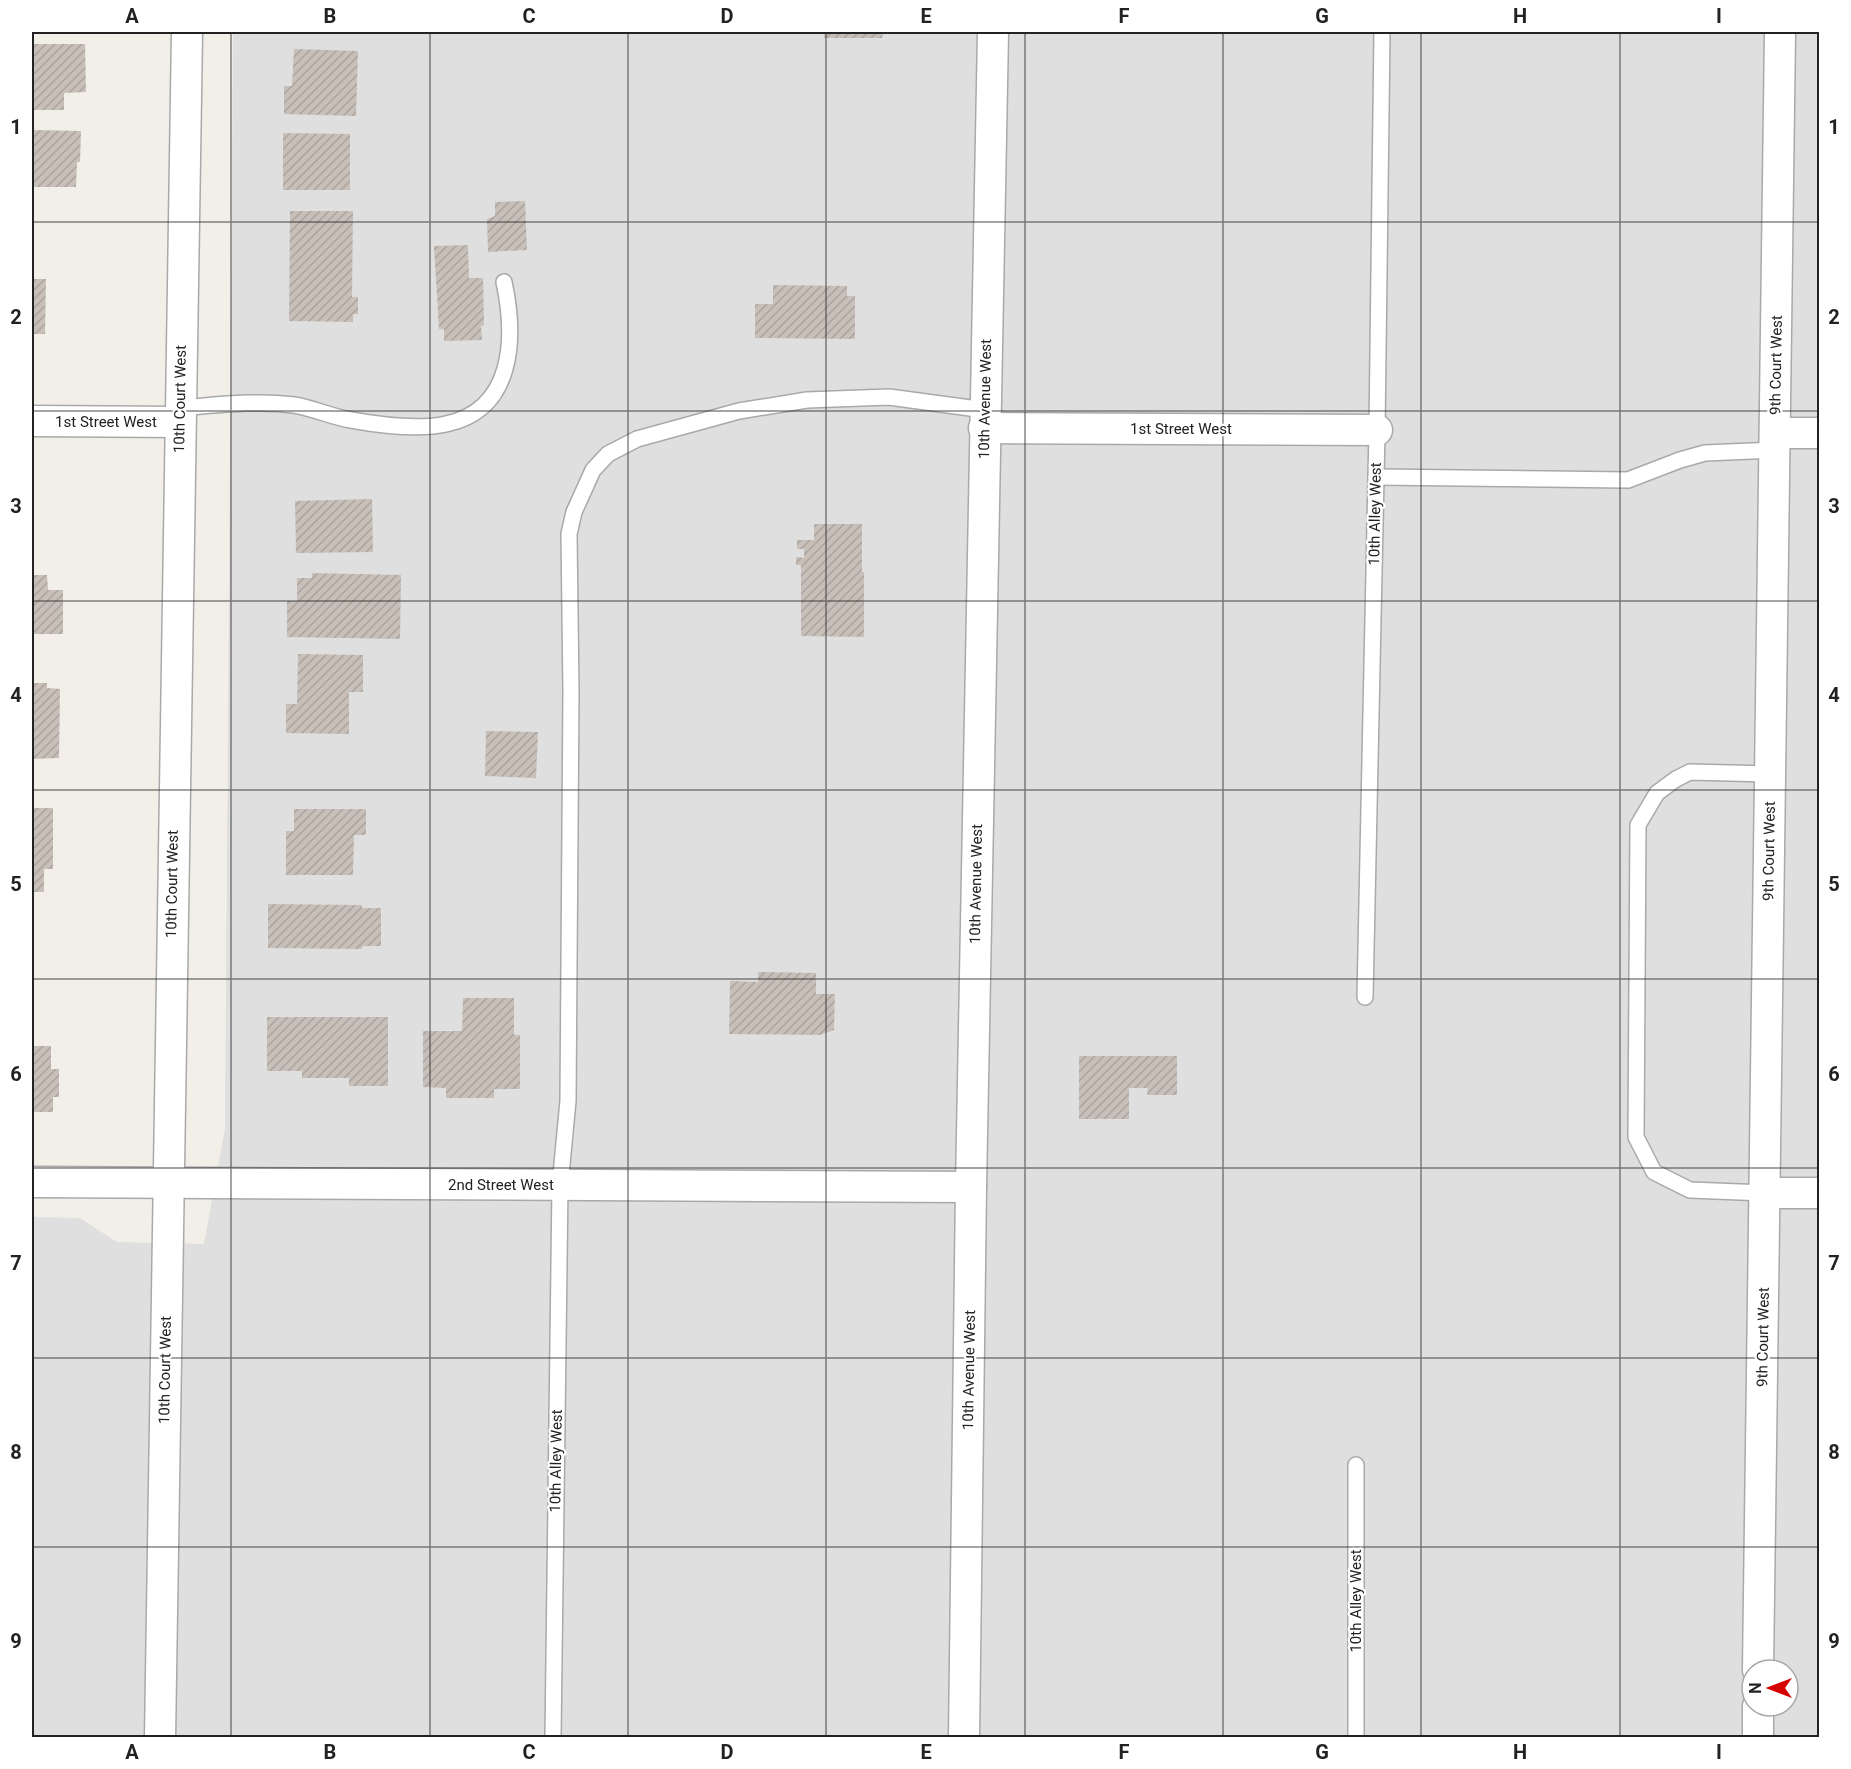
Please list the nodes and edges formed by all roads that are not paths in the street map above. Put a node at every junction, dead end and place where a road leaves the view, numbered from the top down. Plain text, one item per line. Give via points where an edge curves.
1 (187, 32) edge
2 (993, 32) edge
3 (1382, 32) edge
4 (1780, 32) edge
5 (504, 282) dead end
6 (180, 415) junction
7 (985, 419) junction
8 (32, 421) edge
9 (1377, 430) junction
10 (1820, 433) edge
11 (1775, 442) junction
12 (1376, 477) junction
13 (1770, 774) junction
14 (1365, 997) dead end
15 (32, 1182) edge
16 (167, 1182) junction
17 (560, 1185) junction
18 (971, 1187) junction
19 (1765, 1193) junction
20 (1820, 1194) edge
21 (1356, 1465) dead end
22 (1758, 1658) edge
23 (1758, 1718) edge
24 (160, 1737) edge
25 (553, 1737) edge
26 (964, 1737) edge
27 (1356, 1737) edge
28 (1758, 1737) edge

1 - 6 street, 10th Court West
2 - 7 street, 10th Avenue West
3 - 9 lane, 10th Alley West
4 - 11 street, 9th Court West
5 - 6 lane via 510,324 504,375 495,396 479,411 448,424 421,427 350,420 295,405 247,402
6 - 8 street, 1st Street West
6 - 16 street, 10th Court West
7 - 9 street, 1st Street West
7 - 17 lane, 10th Alley West via 889,397 807,400 739,411 637,439 608,454 593,470 574,512 570,534 568,1101
7 - 18 street, 10th Avenue West
9 - 12 lane, 10th Alley West
10 - 11 street
11 - 12 lane via 1705,453 1628,480
11 - 13 street, 9th Court West
12 - 14 lane, 10th Alley West
13 - 19 street, 9th Court West
13 - 19 lane via 1690,772 1657,793 1638,825 1636,1137 1654,1172 1690,1190
15 - 16 street, 2nd Street West
16 - 17 street, 2nd Street West
16 - 24 street, 10th Court West
17 - 18 street, 2nd Street West
17 - 25 lane, 10th Alley West
18 - 26 street, 10th Avenue West
19 - 20 street
19 - 22 street, 9th Court West
21 - 27 lane, 10th Alley West
23 - 28 street

